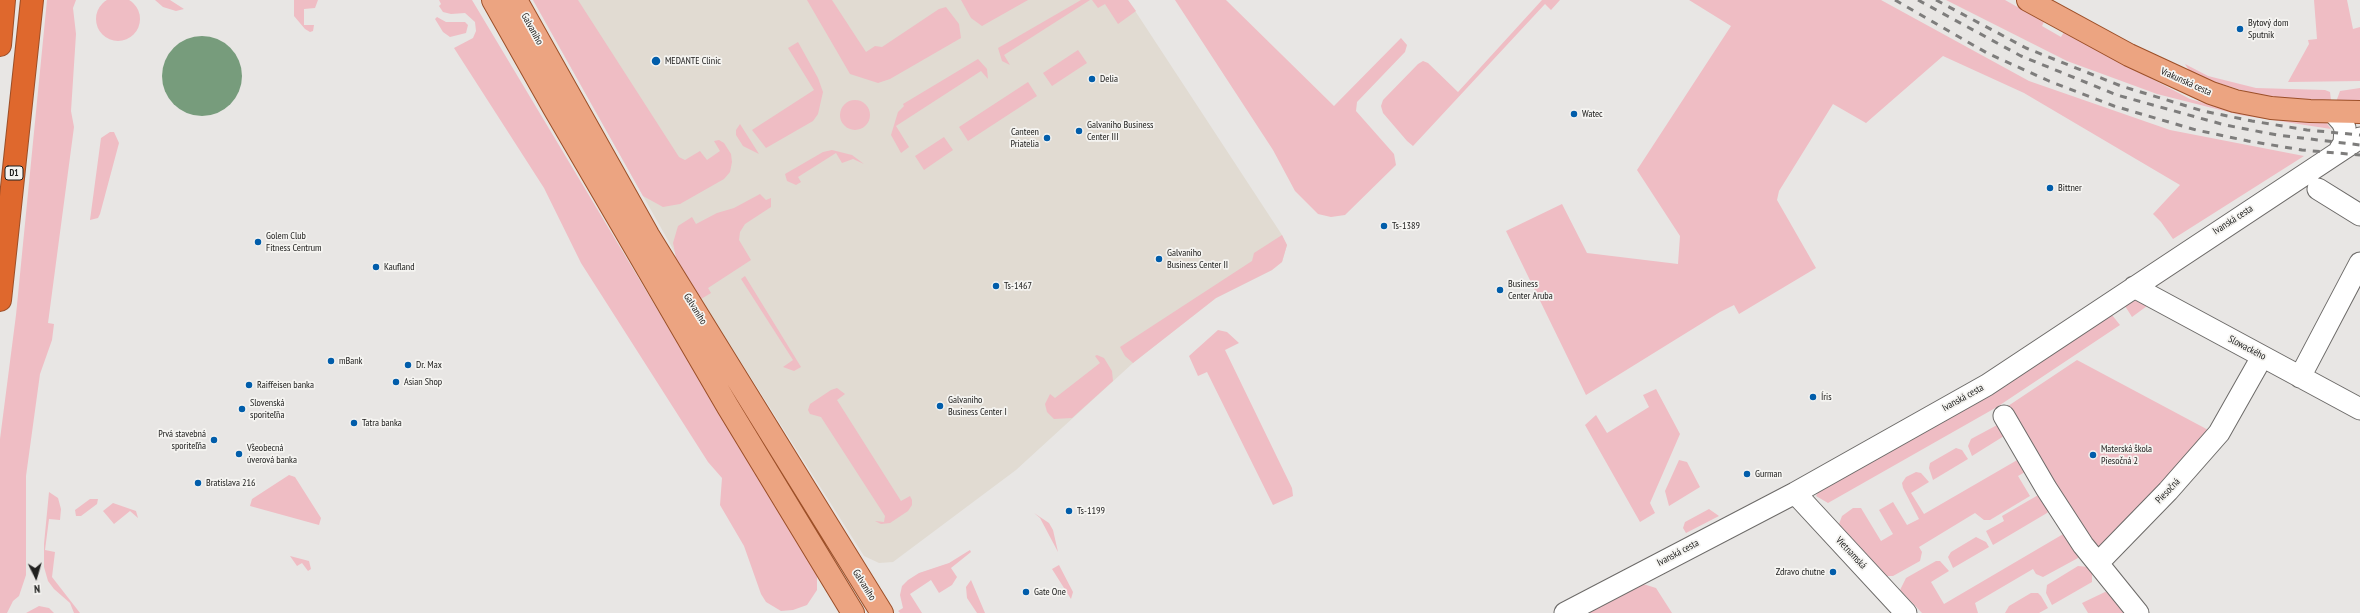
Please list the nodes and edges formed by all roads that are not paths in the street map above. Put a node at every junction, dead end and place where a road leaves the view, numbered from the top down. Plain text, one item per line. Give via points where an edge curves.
1 (4, 0) edge
2 (32, 0) edge
3 (493, 0) edge
4 (516, 0) edge
5 (2028, 0) edge
6 (0, 46) edge
7 (2333, 112) junction
8 (2360, 112) edge
9 (2360, 138) edge
10 (2340, 149) junction
11 (2318, 189) dead end
12 (2360, 214) edge
13 (2360, 264) edge
14 (2134, 287) junction
15 (0, 300) edge
16 (2262, 357) junction
17 (2300, 377) junction
18 (2360, 409) edge
19 (2004, 416) dead end
20 (1795, 493) junction
21 (2098, 563) junction
22 (853, 613) edge
23 (882, 613) edge
24 (1564, 613) edge
25 (1906, 613) edge
26 (2138, 613) edge

1 - 6 highway
2 - 15 highway, D1
3 - 22 main road, Galvaniho via 728,408
4 - 23 main road, Galvaniho via 648,235
5 - 7 main road, Vrakunská cesta via 2130,55 2211,93 2254,105
7 - 8 main road, Vrakunská cesta
7 - 10 street via 2345,128 2344,143
9 - 10 street, Ivanská cesta
10 - 14 street, Ivanská cesta
11 - 12 street
13 - 17 street
14 - 16 street, Slowackého
14 - 20 street, Ivanská cesta via 1986,385
16 - 17 street, Slowackého
16 - 21 street, Piesočná via 2219,432 2173,486
17 - 18 street, Slowackého
19 - 21 street via 2046,488 2083,545
20 - 24 street, Ivanská cesta
20 - 25 street, Vietnamská
21 - 26 street

